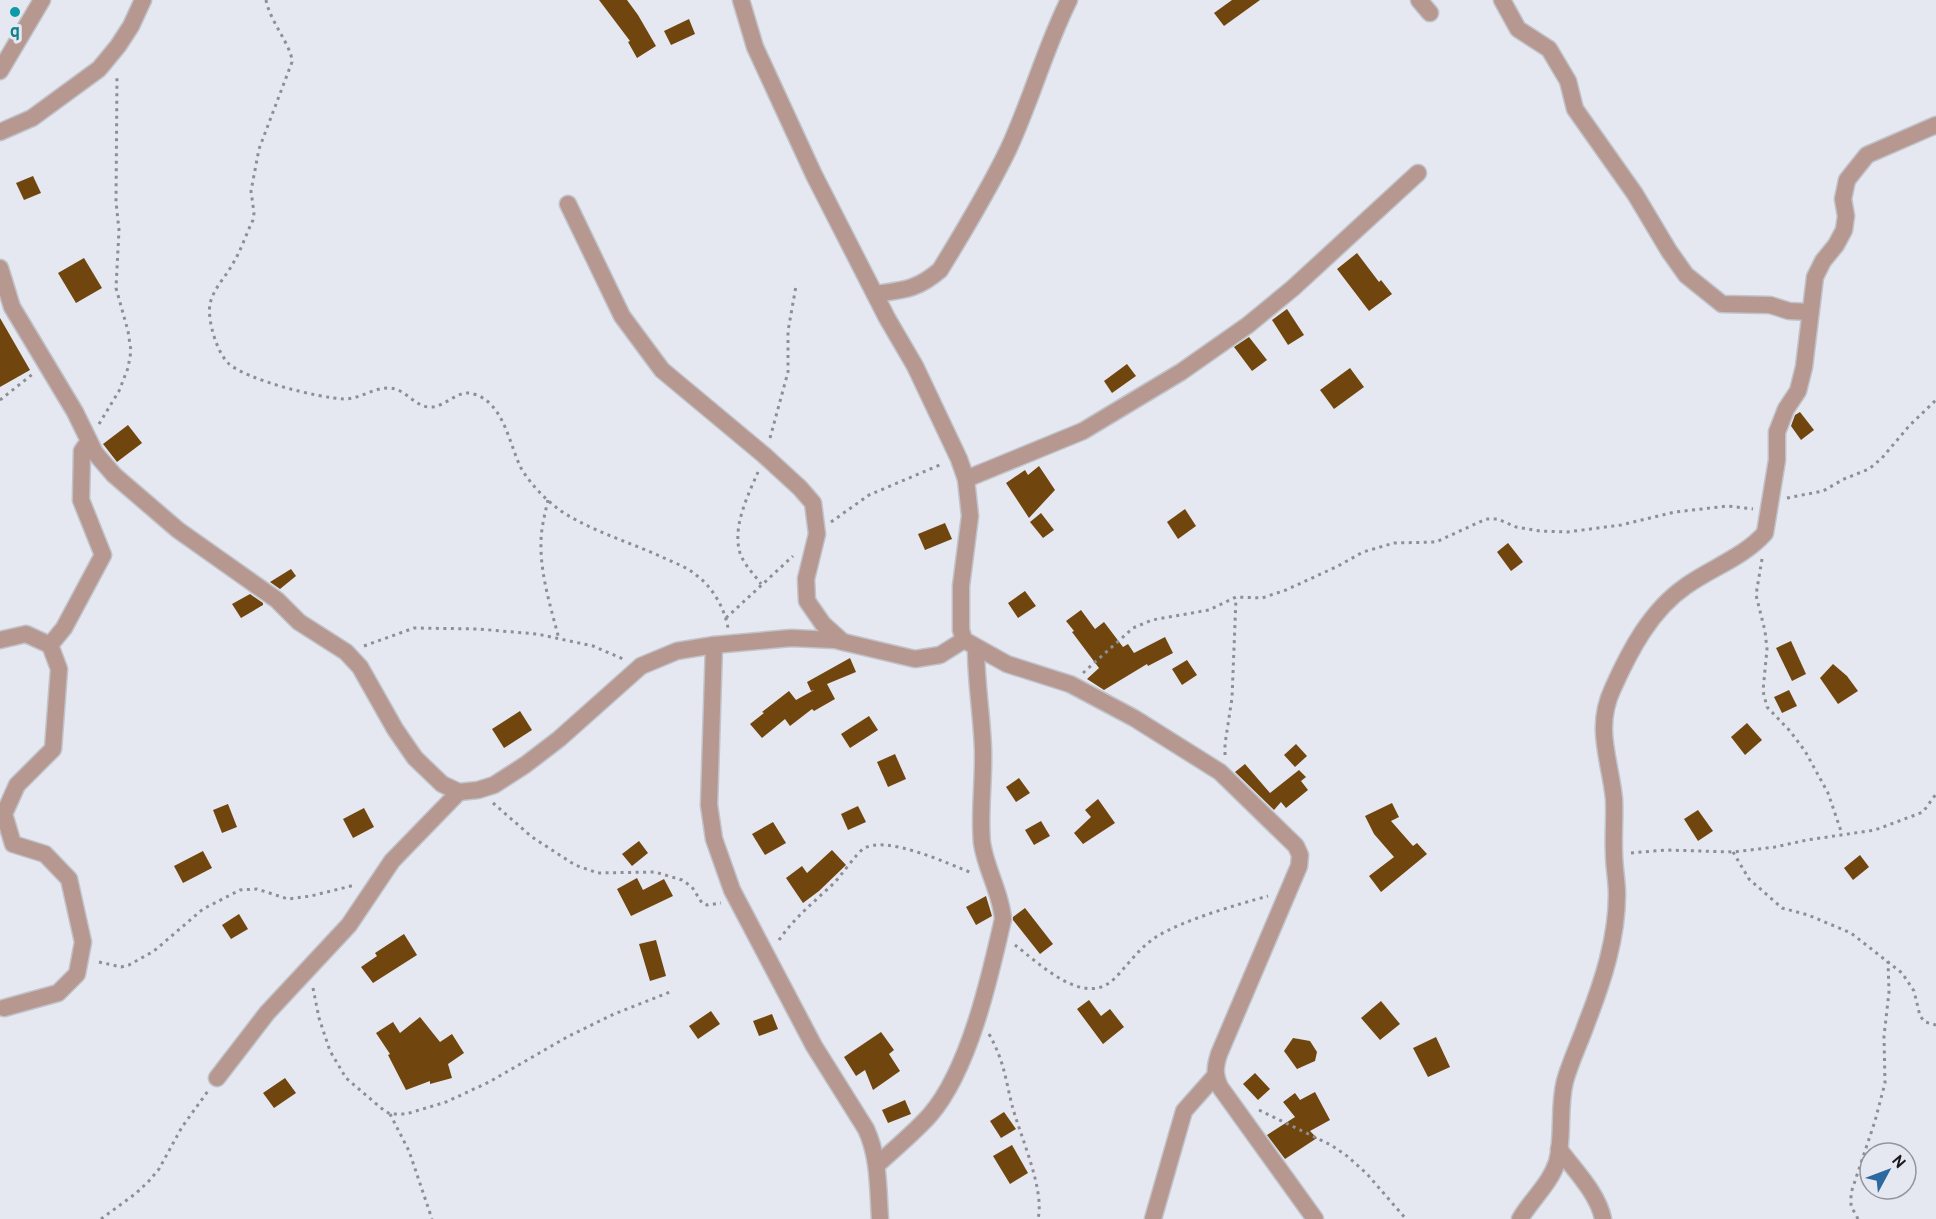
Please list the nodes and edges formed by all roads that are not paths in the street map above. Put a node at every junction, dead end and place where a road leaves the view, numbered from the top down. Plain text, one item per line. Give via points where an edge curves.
1 (42, 0) edge
2 (143, 0) edge
3 (741, 0) edge
4 (1069, 0) edge
5 (1419, 0) edge
6 (1502, 0) edge
7 (1430, 13) dead end
8 (0, 71) edge
9 (1936, 124) edge
10 (0, 132) edge
11 (1418, 173) dead end
12 (568, 204) dead end
13 (0, 268) edge
14 (875, 294) junction
15 (1810, 312) junction
16 (89, 441) junction
17 (966, 479) junction
18 (0, 640) edge
19 (844, 642) junction
20 (722, 644) junction
21 (970, 644) junction
22 (50, 645) junction
23 (459, 792) junction
24 (4, 1008) dead end
25 (1215, 1076) junction
26 (218, 1078) road end
27 (1559, 1149) junction
28 (877, 1165) junction
29 (880, 1219) edge
30 (1153, 1219) edge
31 (1315, 1219) edge
32 (1520, 1219) edge
33 (1603, 1219) edge

1 - 8 street
2 - 10 street via 118,46 99,69 32,118
3 - 14 street via 755,47
4 - 14 street via 1008,150 940,270 914,288
5 - 7 street
6 - 15 street via 1518,29 1549,49 1568,81 1575,109 1686,275 1722,304 1770,305
9 - 15 street via 1867,155 1847,180 1844,230 1815,277
11 - 17 street via 1248,326 1181,372 1083,431
12 - 19 street via 622,316 662,370 757,448 813,503 817,534 806,579 807,601 823,624
13 - 16 street via 12,307
14 - 17 street via 915,366
15 - 27 street via 1798,391 1777,432 1777,460 1765,533 1746,550 1684,587 1656,611 1605,707 1604,746 1614,800 1617,913 1609,955 1565,1083
16 - 22 street via 82,451 81,500 103,555
16 - 23 street via 114,475 142,501 277,600 299,622 346,652 360,667 415,758 442,784
17 - 21 street via 970,516 961,586 961,630
18 - 22 street via 26,634
19 - 20 street via 791,638
19 - 21 street via 915,659
20 - 23 street via 677,651 641,666 525,765 494,785
20 - 28 street via 709,805 714,839 738,900 814,1046 866,1129
21 - 25 street via 1007,664 1070,684 1134,718 1220,772 1296,846 1299,866 1219,1054
21 - 28 street via 983,750 982,843 1003,919 968,1045 942,1098 930,1115
22 - 24 street via 58,669 53,749 17,785 4,814 13,844 45,854 69,879 83,942 77,974 58,993
23 - 26 street via 392,861 349,925 267,1012
25 - 30 street via 1184,1111
25 - 31 street
27 - 32 street via 1551,1175
27 - 33 street via 1595,1198
28 - 29 street

